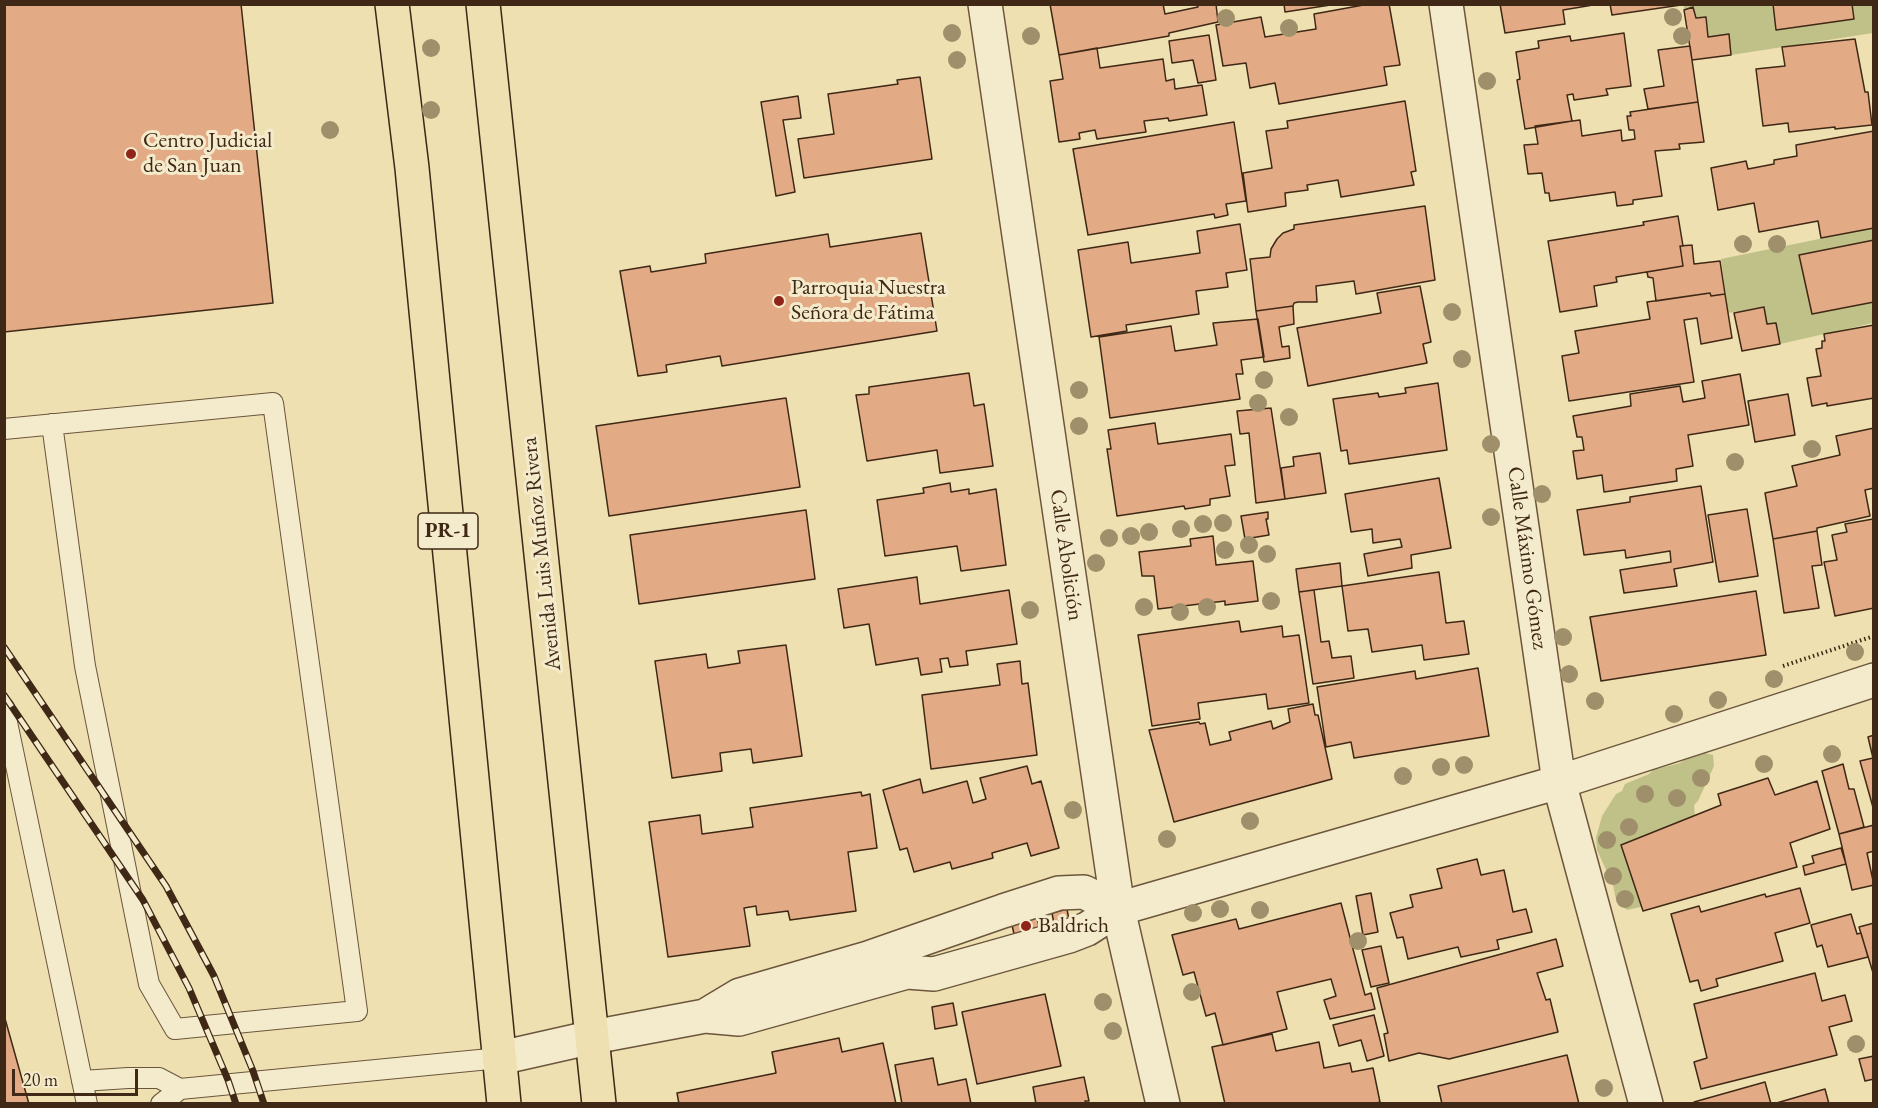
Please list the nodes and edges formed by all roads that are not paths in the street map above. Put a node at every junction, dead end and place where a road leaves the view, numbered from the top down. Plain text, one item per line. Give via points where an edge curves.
1 (392, 4) edge
2 (483, 4) edge
3 (984, 4) edge
4 (1446, 4) edge
5 (52, 424) junction
6 (4, 429) edge
7 (1874, 680) edge
8 (4, 708) edge
9 (1559, 782) junction
10 (1118, 909) junction
11 (705, 1016) junction
12 (593, 1037) junction
13 (500, 1058) junction
14 (82, 1081) junction
15 (180, 1089) junction
16 (87, 1104) edge
17 (161, 1104) edge
18 (504, 1104) edge
19 (599, 1104) edge
20 (1163, 1104) edge
21 (1646, 1104) edge

1 - 13 main road, PR-1 via 412,168
2 - 12 main road, Avenida Luis Muñoz Rivera
3 - 10 street, Calle Abolición
4 - 9 street, Calle Máximo Gómez
5 - 5 lane via 85,666 149,984 175,1029 357,1011 273,403
5 - 6 lane
7 - 9 street
8 - 14 lane
9 - 10 street
9 - 21 street, Calle Máximo Gómez
10 - 11 street via 1069,936 934,974 907,972 740,1019
10 - 11 street via 1084,892 1059,893 868,958 740,995
10 - 20 street, Calle Abolición
11 - 12 street
12 - 13 street
12 - 19 main road, Avenida Luis Muñoz Rivera
13 - 15 lane
13 - 18 main road, PR-1
14 - 15 lane via 159,1078
14 - 16 lane
15 - 17 lane

